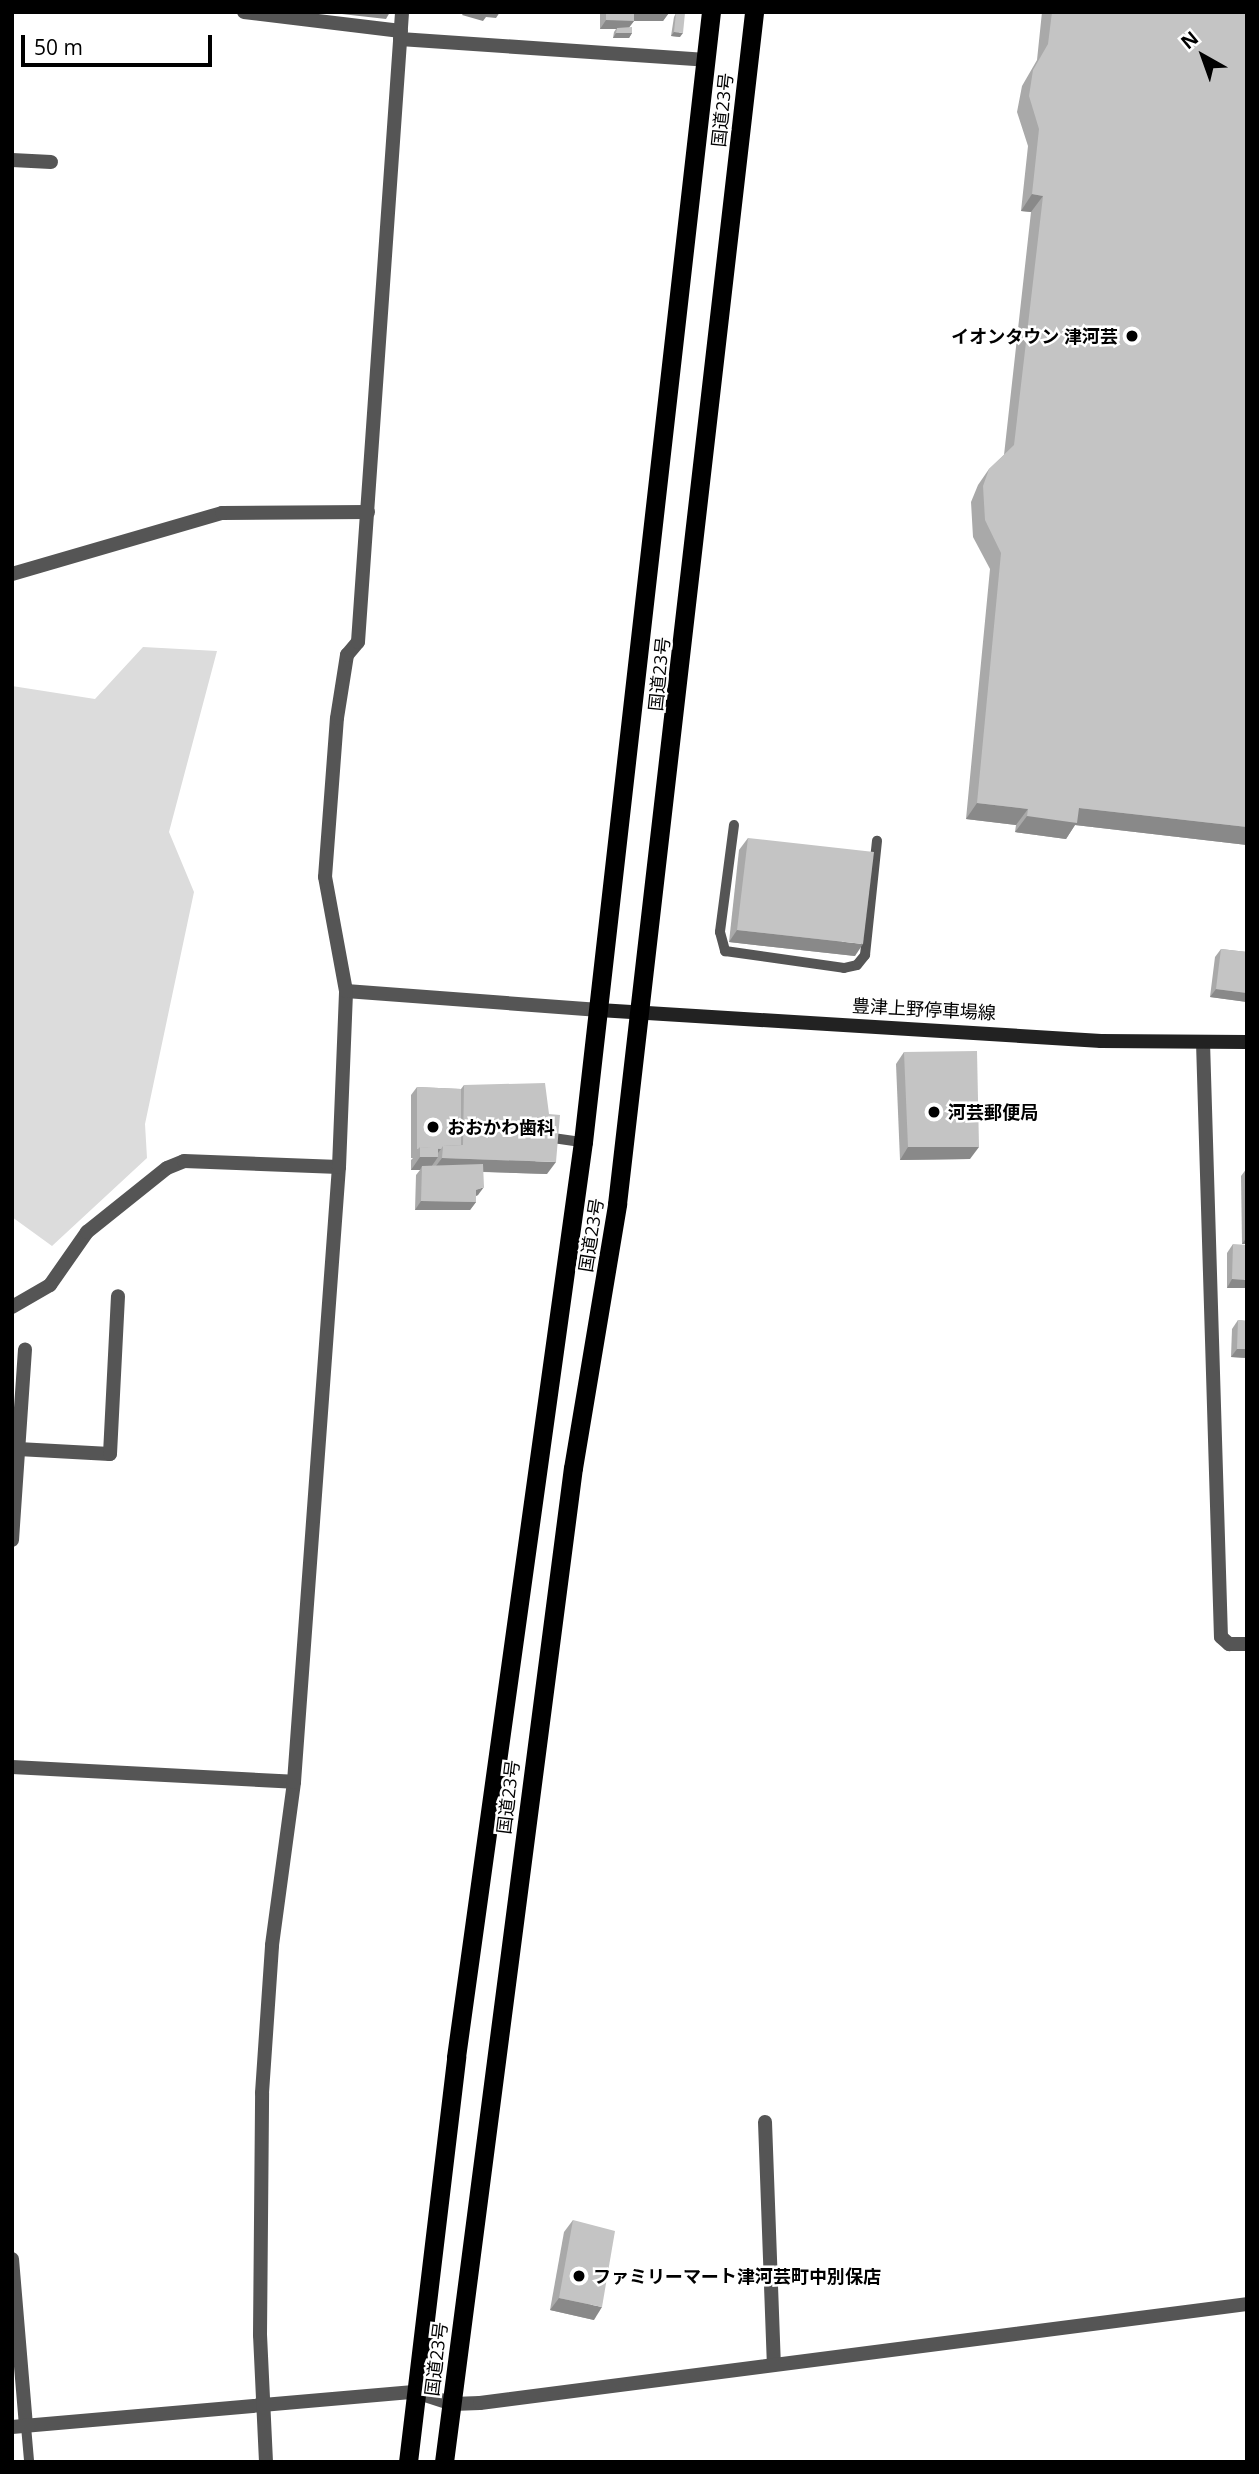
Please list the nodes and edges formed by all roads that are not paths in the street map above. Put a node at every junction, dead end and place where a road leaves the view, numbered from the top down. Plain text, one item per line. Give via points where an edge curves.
1 (244, 12) edge
2 (402, 12) edge
3 (711, 12) edge
4 (754, 12) edge
5 (400, 35) junction
6 (706, 60) junction
7 (12, 160) edge
8 (51, 162) dead end
9 (368, 512) junction
10 (12, 574) edge
11 (734, 825) dead end
12 (877, 841) dead end
13 (346, 991) junction
14 (599, 1010) junction
15 (638, 1014) junction
16 (1203, 1042) junction
17 (1247, 1042) edge
18 (553, 1138) edge
19 (583, 1142) junction
20 (339, 1167) junction
21 (118, 1296) dead end
22 (12, 1307) edge
23 (25, 1349) dead end
24 (18, 1450) junction
25 (12, 1540) edge
26 (1247, 1644) edge
27 (12, 1767) edge
28 (293, 1782) junction
29 (765, 2122) dead end
30 (12, 2259) edge
31 (1247, 2304) edge
32 (774, 2365) junction
33 (416, 2392) junction
34 (452, 2404) junction
35 (265, 2405) junction
36 (19, 2427) edge
37 (29, 2462) edge
38 (267, 2462) edge
39 (408, 2462) edge
40 (444, 2462) edge

1 - 5 street
2 - 5 street
3 - 6 highway, 国道23号
4 - 15 highway, 国道23号 via 659,870
5 - 6 street
5 - 9 street
6 - 14 highway, 国道23号
7 - 8 street
9 - 10 street via 222,513
9 - 13 street via 358,642 347,655 337,718 325,877
11 - 12 lane via 720,932 725,951 844,968 857,965 865,956
13 - 14 street
13 - 20 street
14 - 15 main road, 豊津上野停車場線
14 - 19 highway, 国道23号
15 - 16 main road, 豊津上野停車場線 via 1101,1041
15 - 34 highway, 国道23号 via 617,1204 550,1632
16 - 17 main road, 豊津上野停車場線
16 - 26 street via 1221,1637 1229,1644
18 - 19 lane
19 - 33 highway, 国道23号 via 456,2057
20 - 22 street via 184,1161 167,1168 88,1232 50,1285
20 - 28 street
21 - 24 street via 110,1454
23 - 24 street
24 - 25 street
27 - 28 street
28 - 35 street via 272,1945 262,2093 260,2335
29 - 32 street
30 - 36 street
31 - 32 street
32 - 34 street
33 - 34 street
33 - 35 street
33 - 39 highway, 国道23号
34 - 40 highway, 国道23号
35 - 36 street
35 - 38 street
36 - 37 lane

